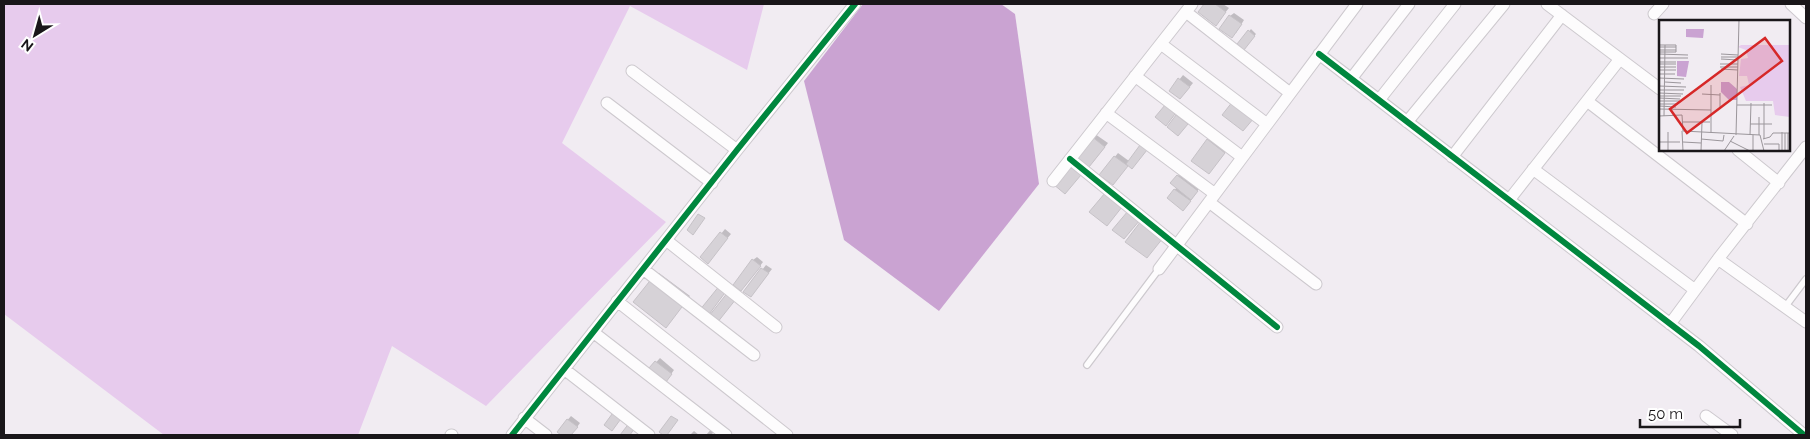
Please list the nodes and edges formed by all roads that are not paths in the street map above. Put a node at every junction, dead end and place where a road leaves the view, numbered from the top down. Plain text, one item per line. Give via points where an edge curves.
1 (855, 4) edge
2 (1357, 4) edge
3 (1409, 4) edge
4 (1454, 4) edge
5 (1504, 4) edge
6 (1547, 4) edge
7 (1663, 4) edge
8 (1791, 4) edge
9 (1189, 8) edge
10 (1654, 14) dead end
11 (1562, 15) junction
12 (1806, 18) edge
13 (1161, 44) junction
14 (1319, 54) junction
15 (1620, 58) junction
16 (632, 70) dead end
17 (1135, 76) junction
18 (1351, 78) junction
19 (1659, 89) edge
20 (1290, 93) junction
21 (1379, 100) junction
22 (1587, 101) junction
23 (608, 103) dead end
24 (1106, 113) junction
25 (1407, 122) junction
26 (1267, 124) junction
27 (1806, 147) edge
28 (737, 150) junction
29 (1739, 151) edge
30 (1452, 156) junction
31 (1242, 157) junction
32 (1070, 159) junction
33 (1533, 169) junction
34 (1052, 181) dead end
35 (712, 183) junction
36 (1780, 183) junction
37 (1212, 198) junction
38 (1509, 200) junction
39 (1747, 224) junction
40 (666, 240) junction
41 (1177, 245) junction
42 (1718, 259) junction
43 (643, 269) junction
44 (1159, 269) joint
45 (1806, 280) edge
46 (1316, 284) dead end
47 (1694, 290) junction
48 (617, 301) junction
49 (1785, 307) junction
50 (1806, 322) edge
51 (1670, 324) junction
52 (1277, 327) dead end
53 (776, 328) dead end
54 (593, 332) junction
55 (754, 355) dead end
56 (1087, 365) dead end
57 (564, 369) junction
58 (1706, 416) dead end
59 (524, 418) junction
60 (512, 435) edge
61 (546, 435) edge
62 (650, 435) edge
63 (726, 435) edge
64 (787, 435) edge
65 (1732, 435) edge
66 (1804, 435) edge

1 - 28 street
2 - 14 street
3 - 18 street
4 - 21 street
5 - 25 street
6 - 11 street
7 - 10 street
8 - 12 street
9 - 13 street
9 - 20 street
11 - 15 street
11 - 30 street
13 - 17 street
13 - 26 street
14 - 18 street
14 - 20 street
15 - 19 street
15 - 22 street
16 - 28 street
17 - 24 street
17 - 31 street
18 - 21 street
20 - 26 street
21 - 25 street
22 - 33 street
22 - 39 street
23 - 35 street
24 - 32 street
24 - 37 street
25 - 30 street
26 - 31 street
27 - 36 street
28 - 35 street
29 - 36 street
30 - 38 street
31 - 37 street
32 - 34 street
32 - 41 street
33 - 38 street
33 - 47 street
35 - 40 street
36 - 39 street
37 - 41 street
37 - 46 street
38 - 51 street
39 - 42 street
40 - 43 street
40 - 53 street
41 - 44 street
41 - 52 street
42 - 47 street
42 - 49 street
43 - 48 street
43 - 55 street
44 - 56 lane
45 - 49 lane
47 - 51 street
48 - 54 street
48 - 64 street
49 - 50 street
51 - 66 street
54 - 57 street
54 - 63 street
57 - 59 street
57 - 62 street
58 - 65 street
59 - 60 street
59 - 61 street

